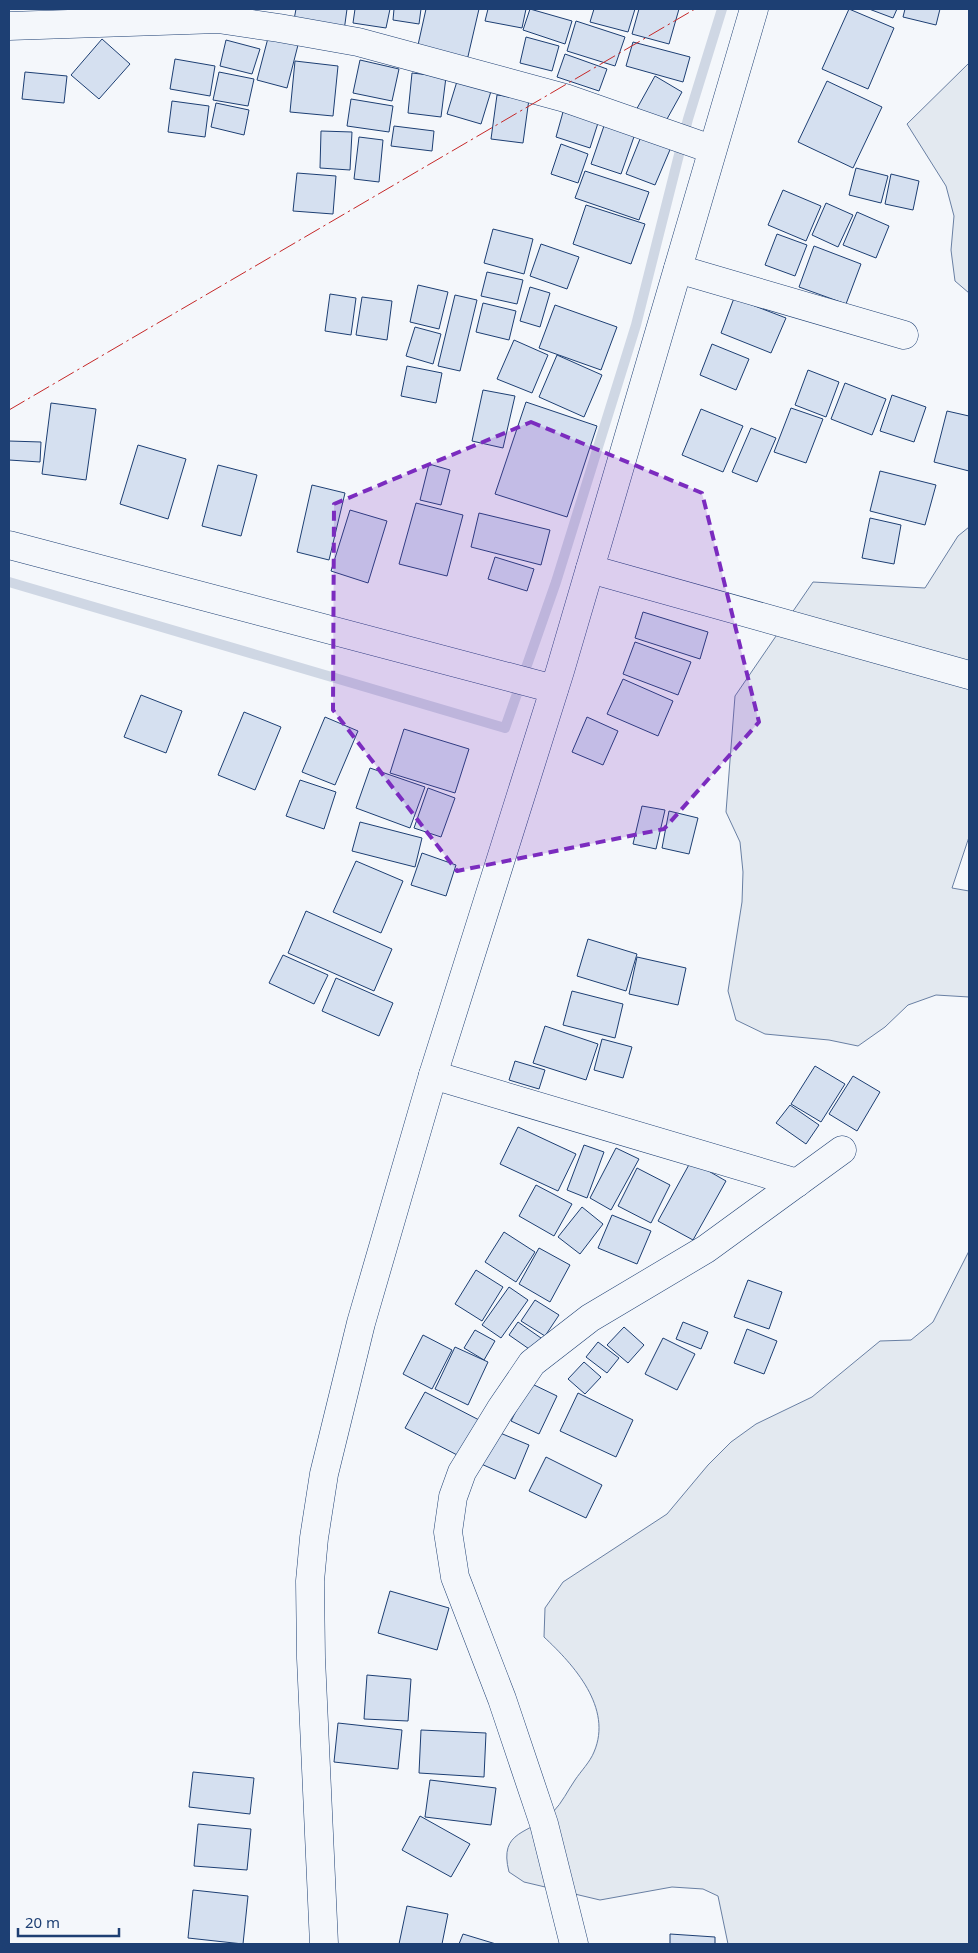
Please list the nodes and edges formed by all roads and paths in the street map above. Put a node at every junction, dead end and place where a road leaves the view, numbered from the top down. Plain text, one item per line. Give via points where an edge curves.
1 (754, 9) edge
2 (9, 26) edge
3 (703, 146) junction
4 (678, 269) junction
5 (904, 335) dead end
6 (9, 545) edge
7 (590, 569) junction
8 (969, 675) edge
9 (545, 688) junction
10 (433, 1075) junction
11 (842, 1150) dead end
12 (797, 1183) junction
13 (324, 1944) edge
14 (574, 1944) edge

1 - 3 street
2 - 3 street via 218,19 279,28 358,42 565,98
3 - 4 street
4 - 5 street
4 - 7 street
6 - 9 street
7 - 8 street
7 - 9 street
9 - 10 street
10 - 12 street
10 - 13 street via 362,1323 324,1474 314,1538 310,1581 311,1658
11 - 12 street
12 - 14 street via 699,1254 590,1318 532,1363 462,1472 453,1497 448,1532 455,1577 502,1699 544,1824

